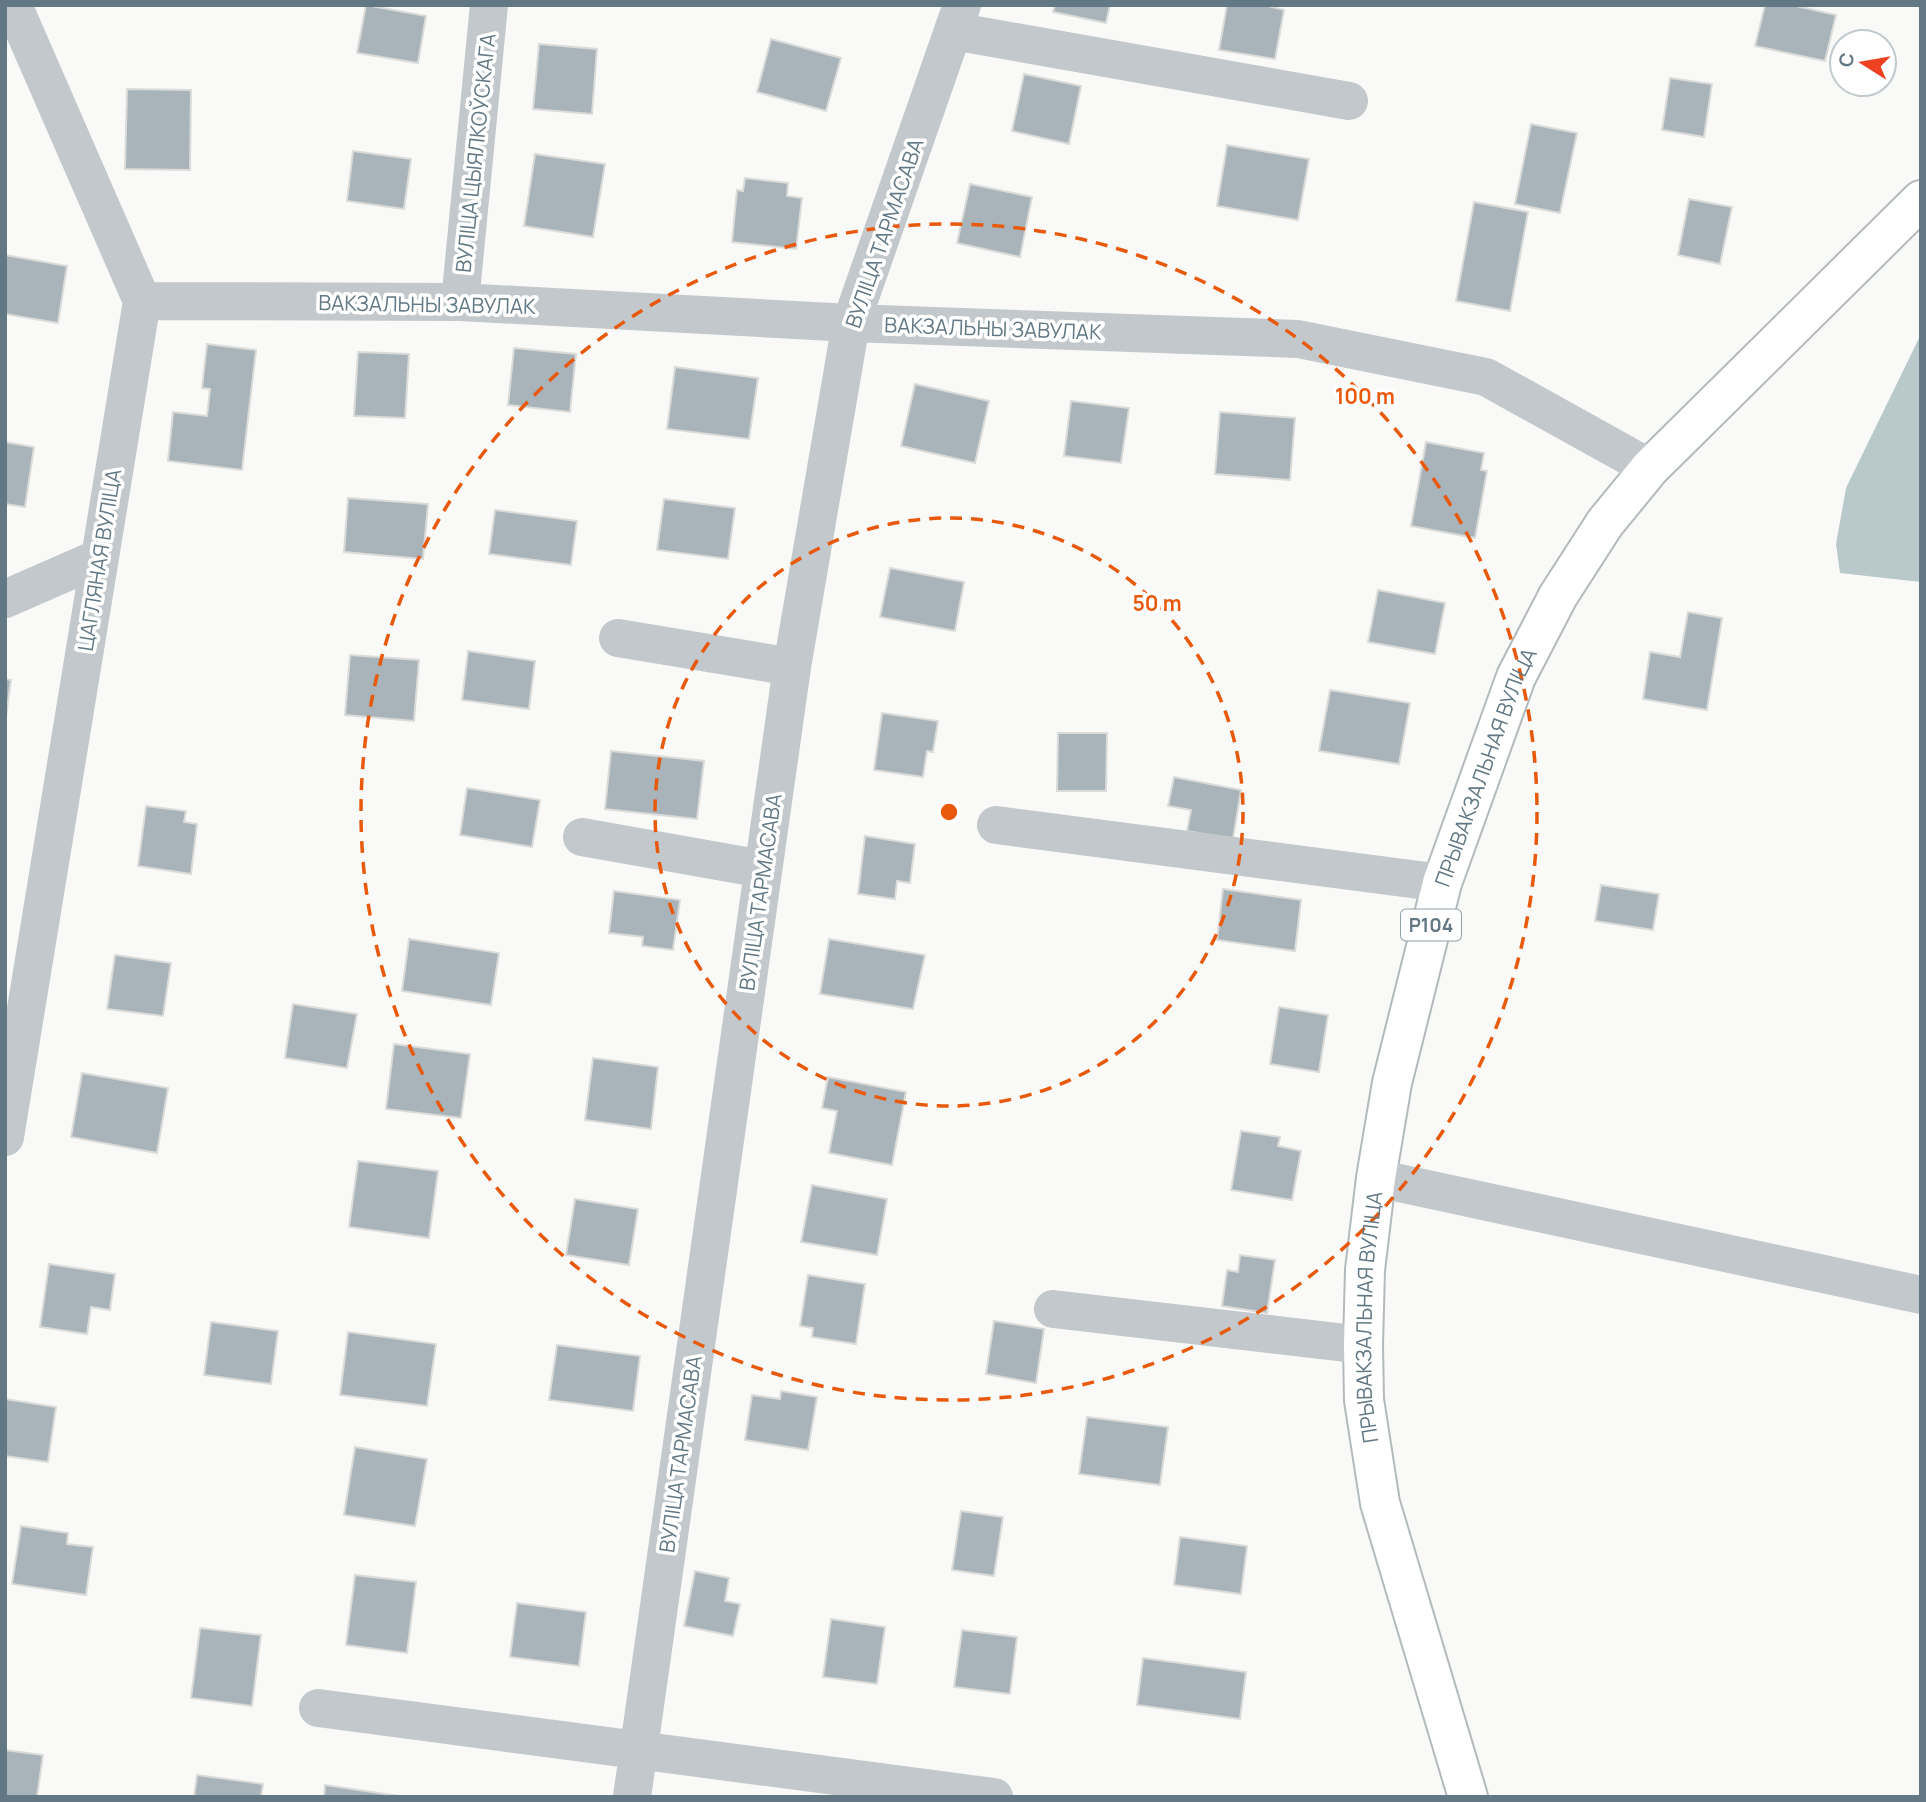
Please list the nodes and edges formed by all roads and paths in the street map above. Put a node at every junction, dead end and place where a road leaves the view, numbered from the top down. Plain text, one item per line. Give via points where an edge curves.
1 (13, 5) edge
2 (489, 5) edge
3 (957, 18) edge
4 (1349, 101) dead end
5 (1921, 200) edge
6 (142, 300) junction
7 (460, 302) junction
8 (851, 323) junction
9 (1650, 468) junction
10 (99, 558) junction
11 (5, 599) edge
12 (618, 638) dead end
13 (792, 667) junction
14 (996, 825) dead end
15 (582, 837) dead end
16 (763, 869) junction
17 (1442, 883) junction
18 (5, 1137) edge
19 (1376, 1178) junction
20 (1921, 1296) edge
21 (1053, 1309) dead end
22 (1363, 1345) junction
23 (318, 1708) dead end
24 (638, 1750) junction
25 (632, 1797) edge
26 (994, 1797) edge
27 (1468, 1797) edge

1 - 6 street
2 - 7 street, ВУЛІЦА ЦЫЯЛКОЎСКАГА
3 - 4 street
3 - 8 street, ВУЛІЦА ТАРМАСАВА
5 - 9 main road, ПРЫВАКЗАЛЬНАЯ ВУЛІЦА / Р104
6 - 7 street, ВАКЗАЛЬНЫ ЗАВУЛАК
6 - 10 street, ЦАГЛЯНАЯ ВУЛІЦА
7 - 8 street, ВАКЗАЛЬНЫ ЗАВУЛАК
8 - 9 street, ВАКЗАЛЬНЫ ЗАВУЛАК via 1298,339 1486,377
8 - 13 street, ВУЛІЦА ТАРМАСАВА
9 - 17 main road, ПРЫВАКЗАЛЬНАЯ ВУЛІЦА / Р104 via 1605,523 1558,596 1516,677
10 - 11 street
10 - 18 street, ЦАГЛЯНАЯ ВУЛІЦА
12 - 13 street
13 - 16 street, ВУЛІЦА ТАРМАСАВА
14 - 17 street
15 - 16 street
16 - 24 street, ВУЛІЦА ТАРМАСАВА
17 - 19 main road, ПРЫВАКЗАЛЬНАЯ ВУЛІЦА / Р104 via 1392,1083
19 - 20 street
19 - 22 main road, ПРЫВАКЗАЛЬНАЯ ВУЛІЦА / Р104
21 - 22 street
22 - 27 main road, ПРЫВАКЗАЛЬНАЯ ВУЛІЦА / Р104 via 1364,1400 1380,1503
23 - 24 street
24 - 25 street, ВУЛІЦА ТАРМАСАВА
24 - 26 street

